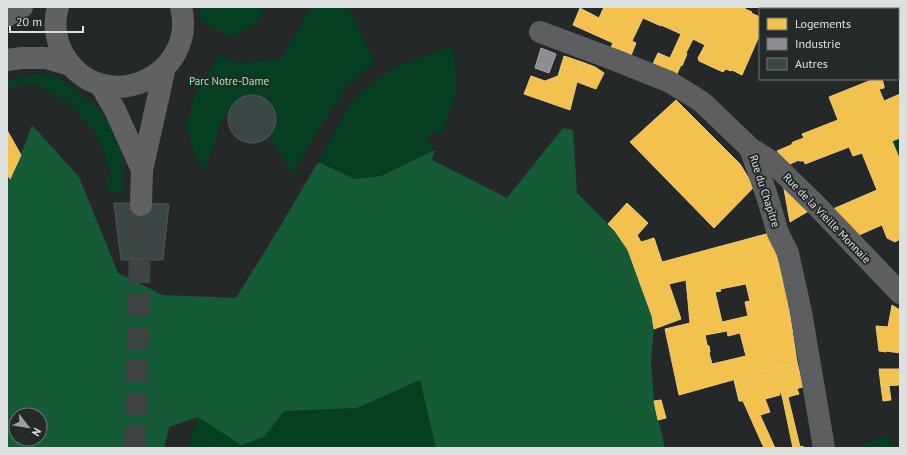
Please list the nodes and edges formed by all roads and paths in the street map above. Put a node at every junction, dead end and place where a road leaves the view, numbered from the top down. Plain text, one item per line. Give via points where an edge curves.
1 (22, 7) edge
2 (58, 7) edge
3 (180, 7) edge
4 (7, 16) edge
5 (540, 32) dead end
6 (7, 60) edge
7 (70, 65) junction
8 (165, 67) junction
9 (100, 84) junction
10 (750, 148) junction
11 (142, 170) junction
12 (141, 205) tunnel mouth
13 (900, 293) edge
14 (824, 448) edge

1 - 4 main road
2 - 7 main road via 56,32 61,50
3 - 8 main road via 183,26 180,41
5 - 10 street, Rue du Chapitre via 670,82 702,102
6 - 7 main road via 46,58
7 - 9 main road
8 - 9 main road via 152,78 135,85 117,87
8 - 11 main road
9 - 11 main road via 115,110
10 - 13 street, Rue de la Vieille Monnaie via 772,162
10 - 14 street, Rue du Chapitre via 778,233 788,253 801,312
11 - 12 main road

